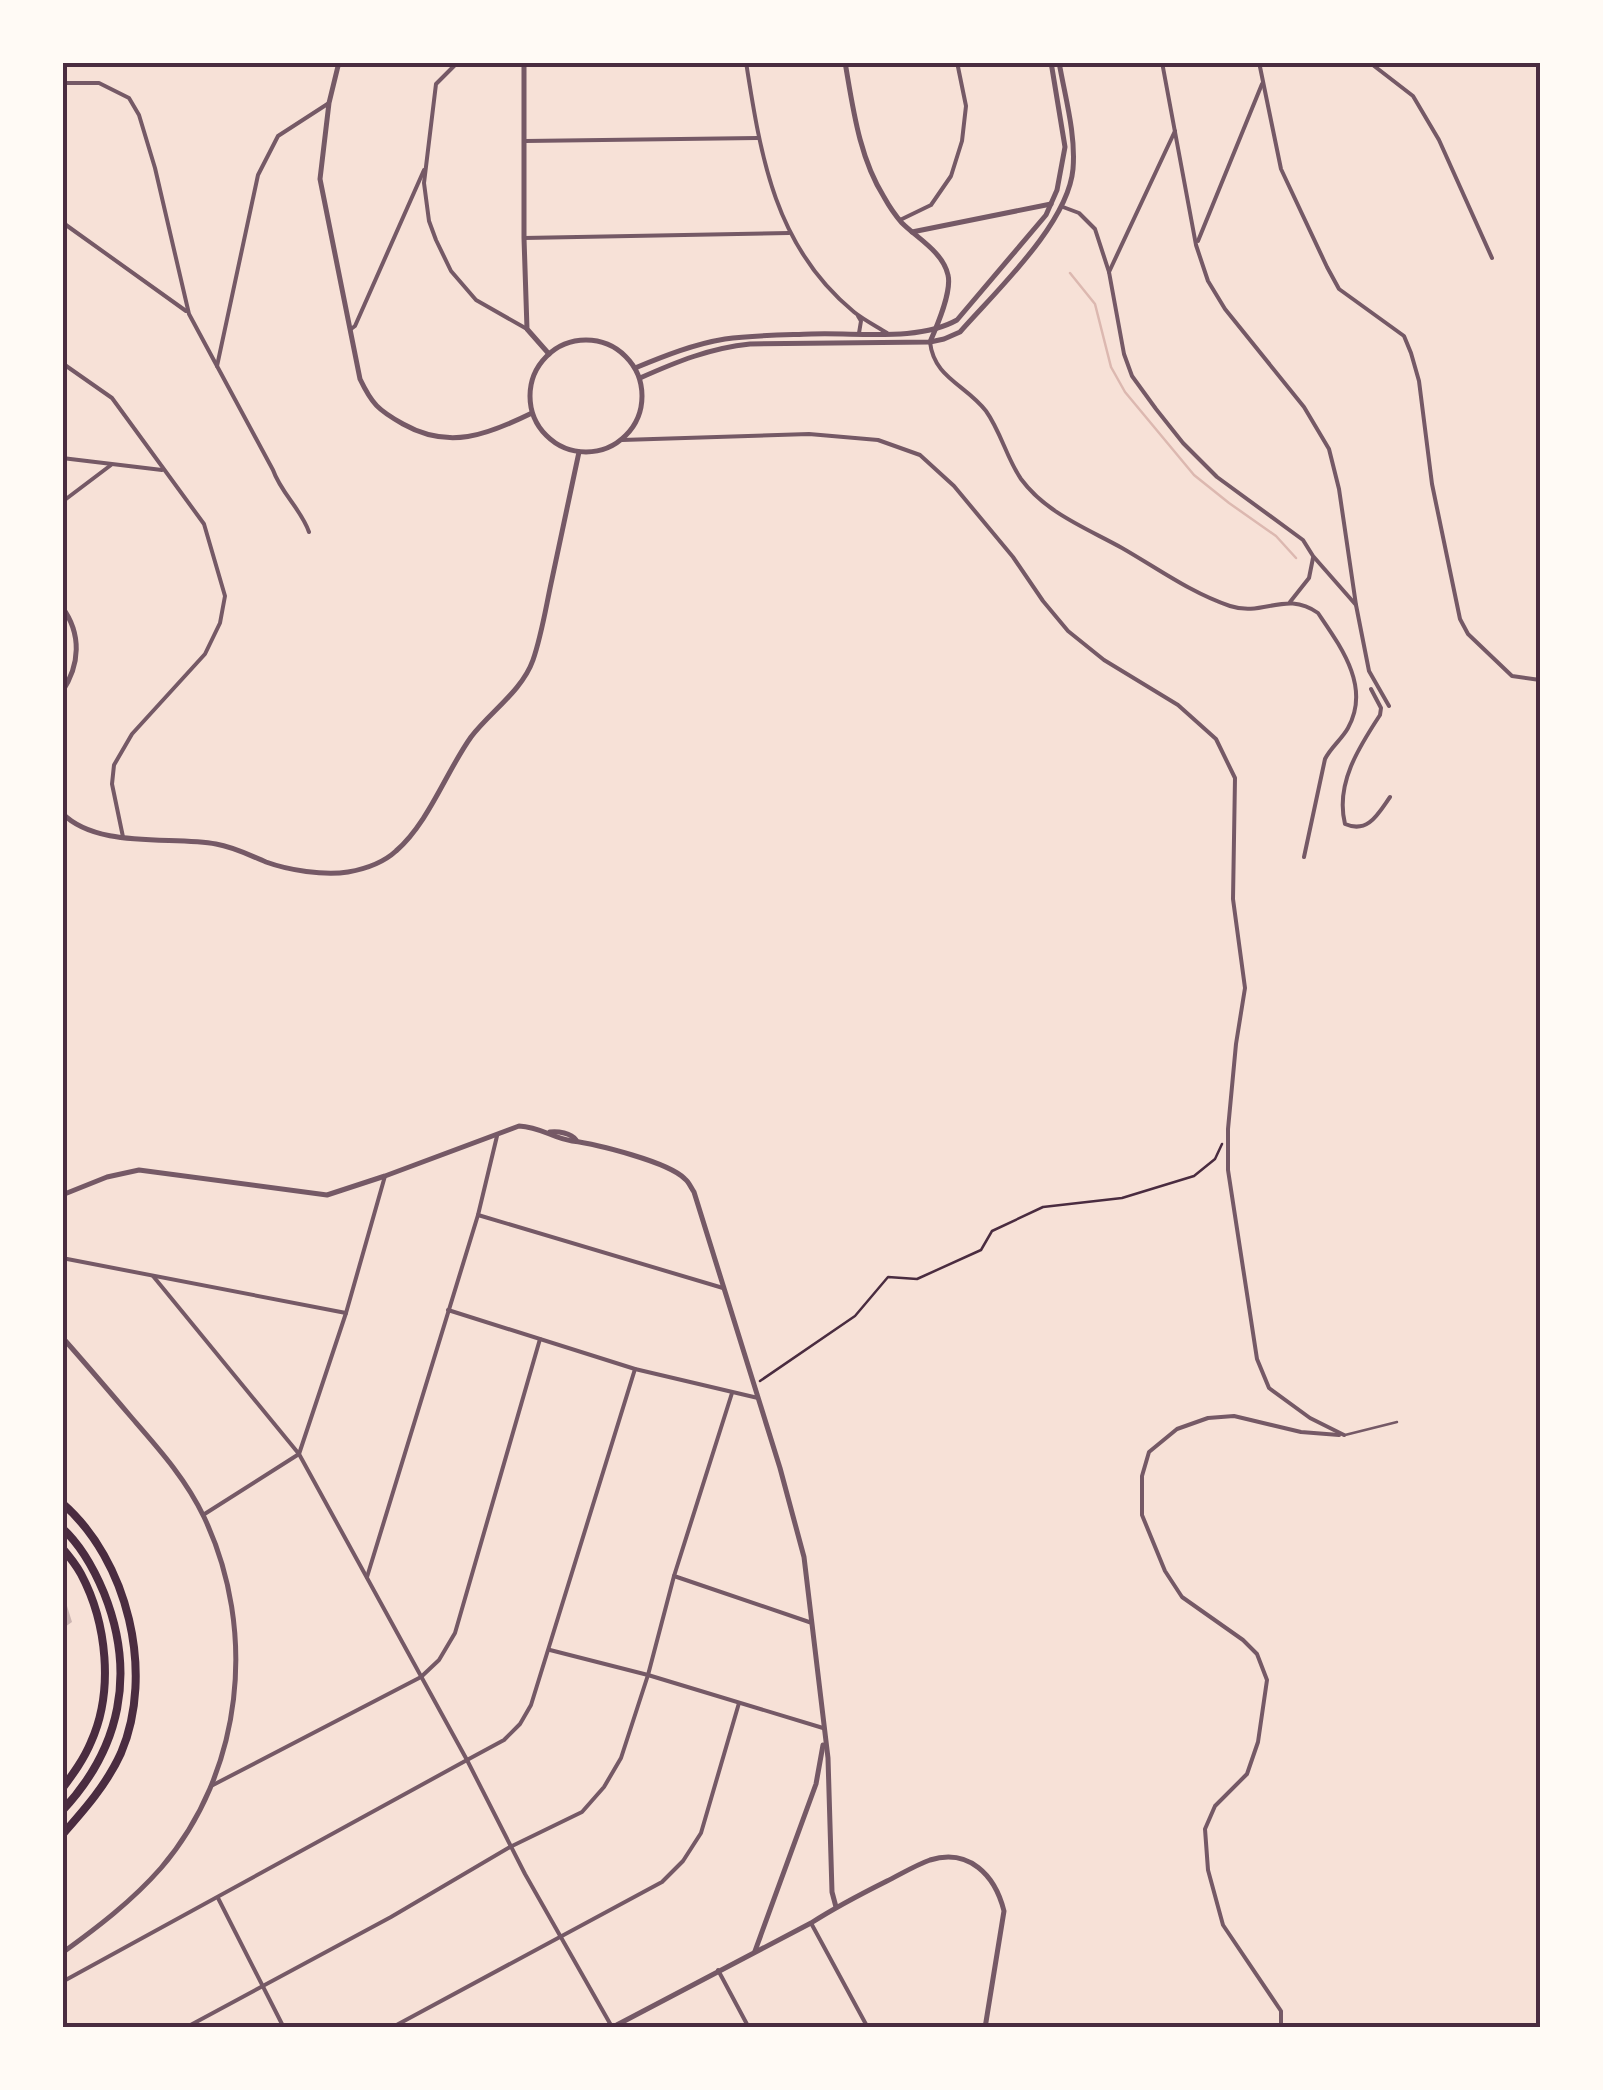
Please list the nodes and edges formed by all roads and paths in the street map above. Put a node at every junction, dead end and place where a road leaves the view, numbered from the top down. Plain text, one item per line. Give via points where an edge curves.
1 (339, 62) edge
2 (458, 62) edge
3 (524, 62) edge
4 (746, 62) edge
5 (845, 62) edge
6 (957, 62) edge
7 (1051, 62) edge
8 (1059, 62) edge
9 (1162, 62) edge
10 (1259, 62) edge
11 (1369, 62) edge
12 (1383, 62) edge
13 (1377, 69) junction
14 (62, 83) edge
15 (1262, 84) junction
16 (329, 102) junction
17 (1175, 131) junction
18 (758, 138) junction
19 (525, 141) junction
20 (426, 164) junction
21 (1052, 204) junction
22 (1062, 207) junction
23 (62, 218) edge
24 (900, 220) junction
25 (64, 227) edge
26 (912, 232) junction
27 (789, 233) junction
28 (524, 238) junction
29 (1196, 245) junction
30 (1492, 258) dead end
31 (1109, 272) junction
32 (855, 312) junction
33 (188, 314) junction
34 (351, 329) junction
35 (527, 329) junction
36 (935, 331) junction
37 (859, 333) junction
38 (887, 333) junction
39 (930, 342) junction
40 (549, 354) junction
41 (62, 364) edge
42 (217, 366) junction
43 (635, 368) junction
44 (640, 378) junction
45 (532, 414) junction
46 (622, 440) junction
47 (578, 452) junction
48 (62, 458) edge
49 (111, 465) junction
50 (165, 470) junction
51 (62, 502) edge
52 (309, 532) dead end
53 (1313, 556) junction
54 (1290, 602) junction
55 (1356, 605) junction
56 (62, 607) edge
57 (1540, 680) edge
58 (1374, 688) junction
59 (62, 692) edge
60 (1358, 692) junction
61 (1389, 706) dead end
62 (1390, 798) dead end
63 (62, 813) edge
64 (122, 837) junction
65 (1304, 857) dead end
66 (1228, 1129) junction
67 (498, 1132) junction
68 (385, 1176) junction
69 (62, 1195) edge
70 (478, 1215) junction
71 (62, 1258) edge
72 (154, 1276) junction
73 (725, 1288) junction
74 (448, 1310) junction
75 (346, 1313) junction
76 (62, 1337) edge
77 (540, 1340) junction
78 (635, 1369) junction
79 (754, 1384) dead end
80 (732, 1393) junction
81 (758, 1398) junction
82 (1397, 1422) dead end
83 (1344, 1435) junction
84 (299, 1454) junction
85 (62, 1503) edge
86 (203, 1515) junction
87 (62, 1528) edge
88 (62, 1548) edge
89 (674, 1576) junction
90 (367, 1577) junction
91 (813, 1623) junction
92 (550, 1650) junction
93 (648, 1675) junction
94 (421, 1678) junction
95 (739, 1703) junction
96 (823, 1728) junction
97 (824, 1737) junction
98 (468, 1760) junction
99 (213, 1785) junction
100 (62, 1790) edge
101 (62, 1811) edge
102 (62, 1835) edge
103 (510, 1847) junction
104 (218, 1898) junction
105 (836, 1906) junction
106 (811, 1923) junction
107 (559, 1937) junction
108 (755, 1951) junction
109 (62, 1952) edge
110 (718, 1970) junction
111 (62, 1982) edge
112 (262, 1985) junction
113 (612, 2027) edge
114 (185, 2028) edge
115 (284, 2028) edge
116 (391, 2028) edge
117 (749, 2028) edge
118 (868, 2028) edge
119 (984, 2028) edge
120 (1281, 2028) edge

1 - 16 street
2 - 20 street via 436,84
3 - 19 street
4 - 18 street
5 - 24 street via 868,166
6 - 24 street via 966,106 951,176 931,205
7 - 21 street via 1065,148
8 - 22 street via 1074,154
9 - 17 street
10 - 15 street
11 - 13 street
12 - 13 street
13 - 30 street via 1413,96
14 - 33 street via 99,83 129,98 139,115
15 - 29 street
15 - 57 street via 1282,170 1339,289 1404,336 1412,353 1460,620 1512,676
16 - 34 street via 320,179
16 - 42 street via 278,136 258,176
17 - 29 street
17 - 31 street
18 - 19 street
18 - 27 street
19 - 28 street
20 - 34 street
20 - 35 street via 425,201 452,271 476,300
21 - 22 street
21 - 26 street
21 - 36 street via 958,320
22 - 31 street via 1095,229
22 - 39 street via 960,332
23 - 25 street
24 - 26 street
25 - 33 street
26 - 36 street via 943,261 948,276
27 - 28 street
27 - 32 street
28 - 35 street
29 - 55 street via 1225,308 1304,407 1329,450
31 - 53 street via 1132,376 1216,477 1303,540
32 - 37 street
32 - 38 street
33 - 42 street
34 - 45 street via 372,403 420,433 469,437
35 - 40 street
36 - 38 street
36 - 39 street
37 - 38 street
37 - 43 street via 727,339
39 - 44 street via 728,346
39 - 54 street via 936,366 988,414 1020,478 1050,508 1234,608
40 - 43 street via 596,340
40 - 45 street via 532,381
41 - 50 street via 112,398
42 - 52 street
43 - 44 street
44 - 46 street via 639,417
45 - 47 street via 550,440
46 - 47 street
46 - 66 street via 809,434 878,440 920,455 954,486 1068,630 1178,705 1216,740 1235,778 1233,899 1245,988
47 - 64 street via 531,665 472,736 395,852 345,872 298,870 212,843
48 - 49 street
49 - 50 street
49 - 51 street
50 - 64 street via 204,524 225,596 205,654 132,734 114,765
53 - 54 street via 1309,578
53 - 55 street
54 - 60 street via 1318,612
55 - 58 street
56 - 59 street via 75,629 77,653 74,675
58 - 60 street
58 - 61 street
58 - 62 street via 1380,715 1351,765 1345,824 1360,828 1371,822
60 - 65 street via 1352,720 1325,759
63 - 64 street via 90,830
66 - 79 path via 1215,1158 1194,1176 1122,1198 1044,1207 992,1231 981,1250 933,1272 888,1278 855,1316
66 - 83 street via 1228,1170 1257,1359 1270,1388
67 - 68 street
67 - 70 street
67 - 73 street via 519,1126 556,1131 685,1178
68 - 69 street via 341,1192 311,1194 138,1170
68 - 75 street
70 - 73 street
70 - 74 street
71 - 72 street
72 - 75 street
72 - 84 street
73 - 81 street
74 - 77 street
74 - 90 street
75 - 84 street
76 - 86 street via 177,1470
77 - 78 street
77 - 94 street via 455,1633
78 - 80 street
78 - 92 street
80 - 81 street
80 - 89 street
81 - 91 street via 797,1529
82 - 83 lane
83 - 120 street via 1234,1416 1208,1418 1177,1428 1148,1452 1142,1476 1142,1515 1165,1571 1182,1598 1258,1654 1267,1680 1247,1774 1216,1806 1205,1829 1223,1925 1281,2011
84 - 86 street
84 - 90 street
85 - 102 highway via 106,1554 120,1590 132,1632 136,1697 121,1754
86 - 99 street via 236,1635 231,1725
87 - 101 highway via 93,1567 121,1658 106,1749
88 - 100 highway via 94,1605 105,1666 99,1720
89 - 91 street
89 - 93 street
90 - 94 street
91 - 96 street
92 - 93 street
92 - 98 street via 520,1724
93 - 95 street
93 - 103 street via 604,1788 582,1812
94 - 98 street
94 - 99 street
95 - 96 street
95 - 107 street via 701,1833 683,1861 662,1882
96 - 97 street
97 - 105 street
97 - 108 street via 816,1784
98 - 103 street
98 - 104 street
99 - 109 street via 159,1870
103 - 107 street
103 - 112 street
104 - 111 street
104 - 112 street
105 - 106 street
105 - 119 street via 929,1860 957,1857 984,1872 1000,1896 1004,1920
106 - 108 street
106 - 118 street
107 - 113 street
107 - 116 street
108 - 110 street
110 - 113 street
110 - 117 street
112 - 114 street
112 - 115 street

